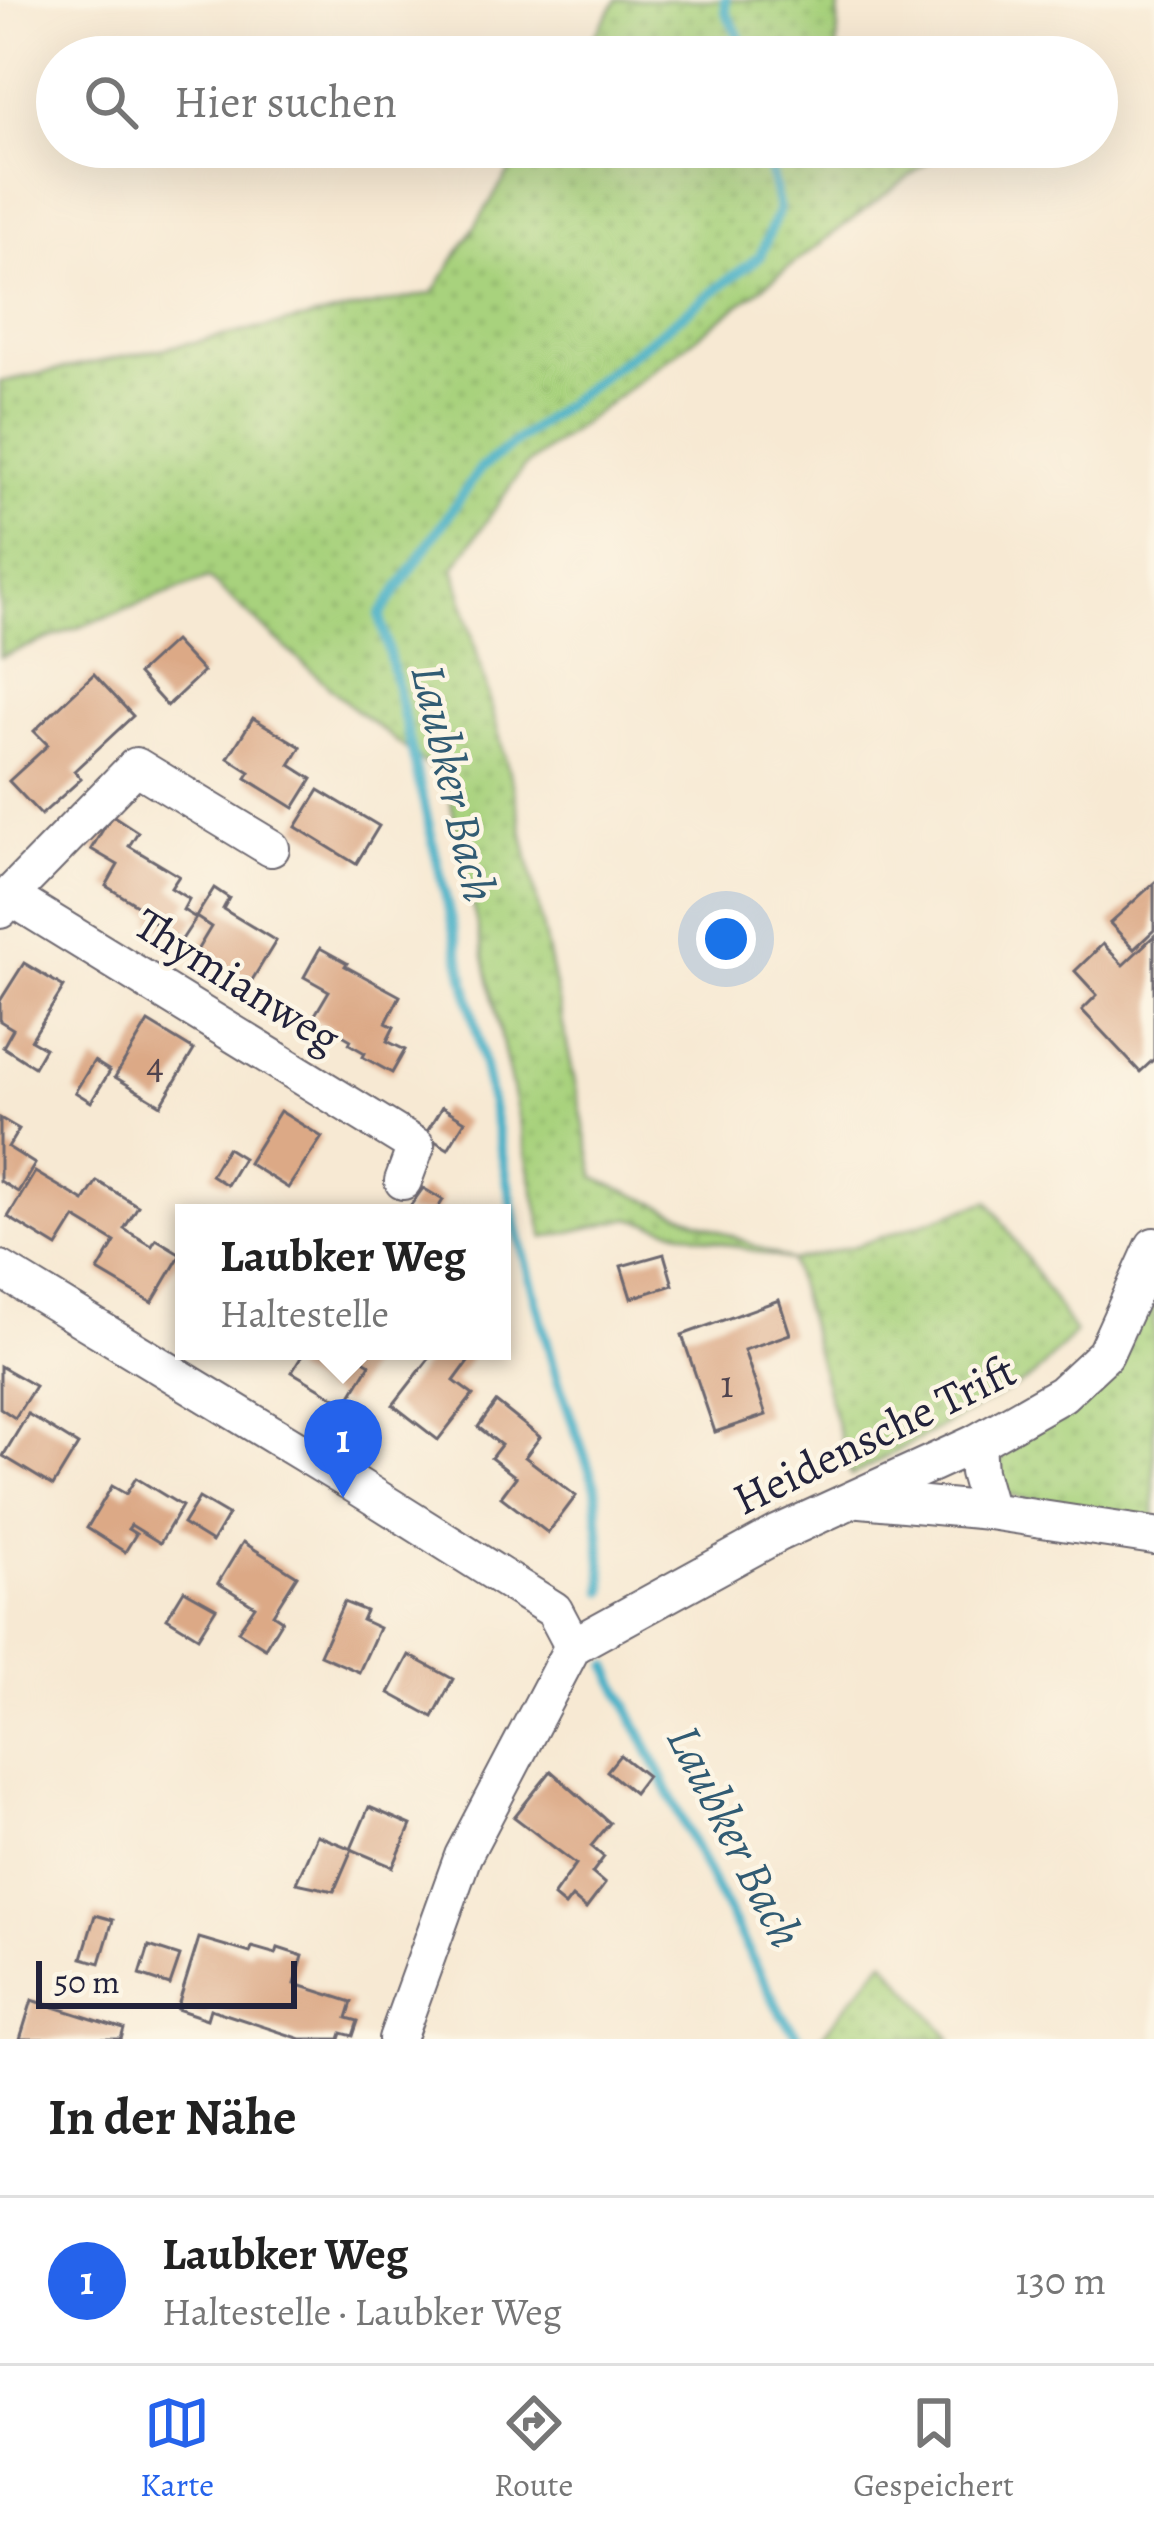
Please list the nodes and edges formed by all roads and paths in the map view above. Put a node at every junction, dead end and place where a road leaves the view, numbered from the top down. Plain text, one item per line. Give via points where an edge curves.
1 (271, 848) dead end
2 (4, 903) edge
3 (403, 1181) dead end
4 (1154, 1246) edge
5 (0, 1269) edge
6 (976, 1442) junction
7 (858, 1498) junction
8 (989, 1511) junction
9 (1154, 1536) edge
10 (574, 1646) junction
11 (397, 2039) edge

1 - 2 street via 136,766
2 - 3 street, Thymianweg via 423,1131
4 - 6 street, Heidensche Trift via 1106,1354 1062,1394
5 - 10 street via 554,1610
6 - 7 street, Heidensche Trift
6 - 8 street
7 - 8 street
7 - 10 street, Heidensche Trift
8 - 9 street
10 - 11 street via 463,1856

